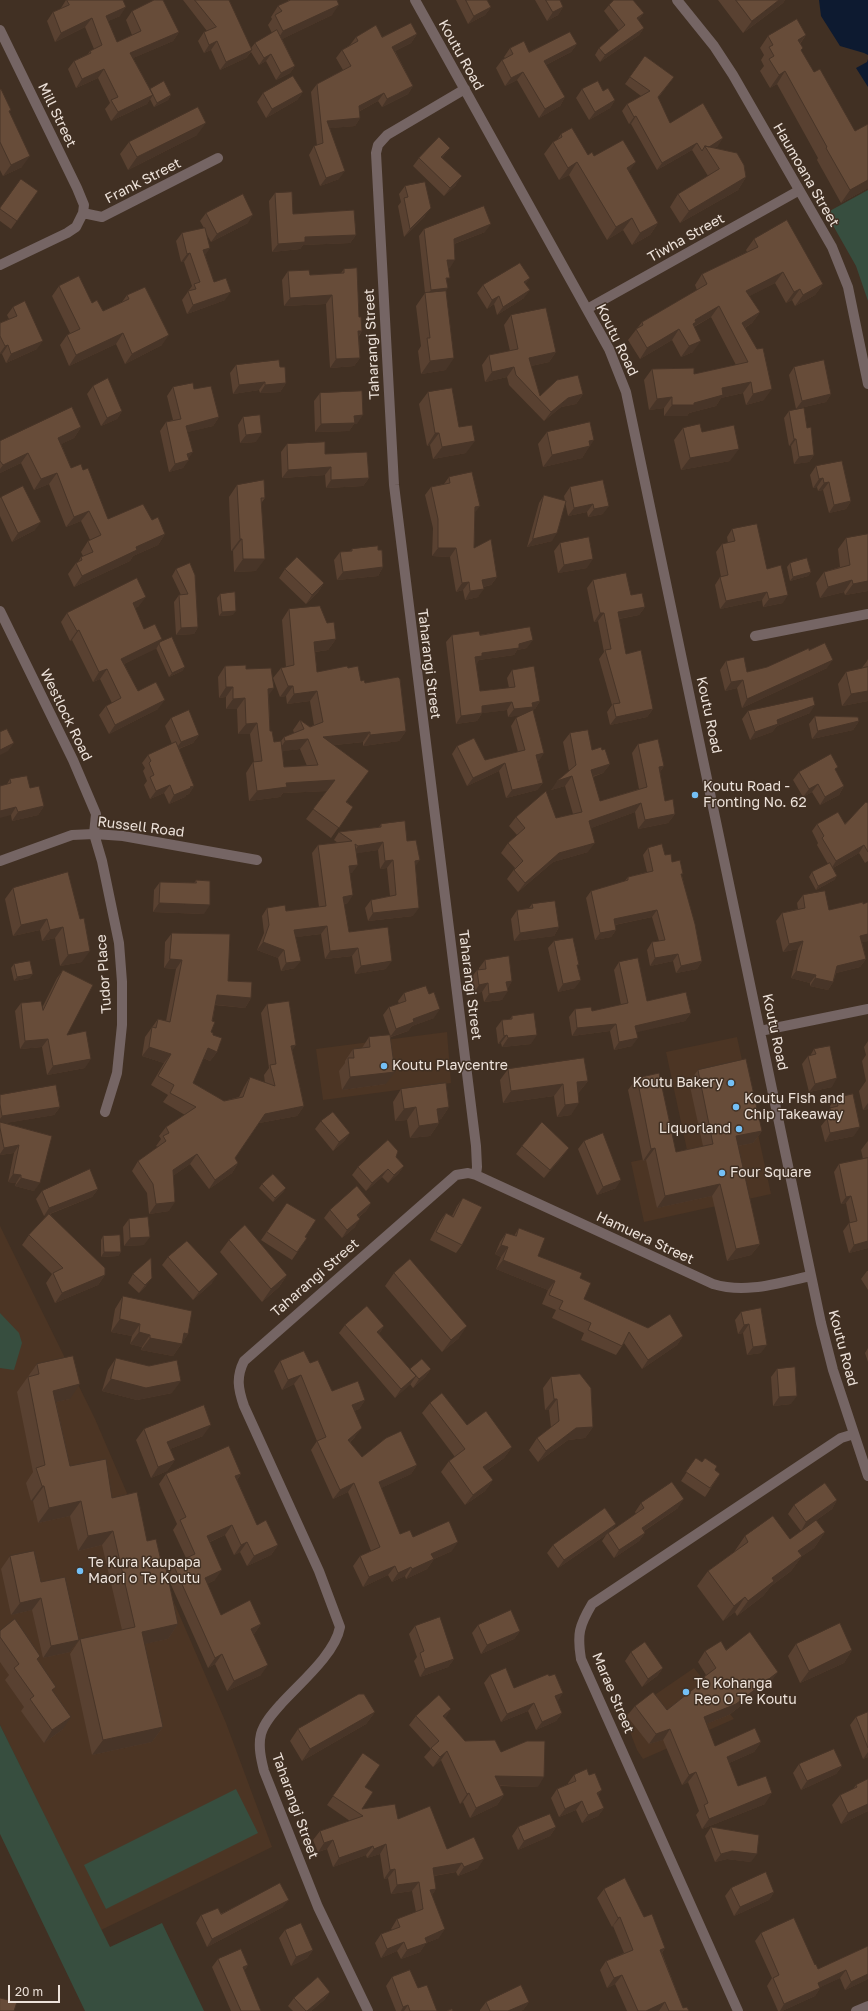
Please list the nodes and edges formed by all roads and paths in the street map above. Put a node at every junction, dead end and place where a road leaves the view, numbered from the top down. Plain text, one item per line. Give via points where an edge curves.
1 (415, 0) edge
2 (677, 0) edge
3 (0, 30) edge
4 (464, 89) junction
5 (218, 158) dead end
6 (798, 191) junction
7 (83, 213) junction
8 (0, 266) edge
9 (587, 309) junction
10 (868, 384) edge
11 (0, 611) edge
12 (868, 614) edge
13 (755, 636) dead end
14 (94, 834) junction
15 (257, 860) dead end
16 (0, 861) edge
17 (868, 1008) edge
18 (760, 1031) junction
19 (105, 1112) dead end
20 (476, 1175) junction
21 (810, 1276) junction
22 (854, 1434) junction
23 (868, 1476) edge
24 (868, 2006) edge
25 (368, 2011) edge
26 (738, 2011) edge
27 (856, 2011) edge

1 - 4 street, Koutu Road
2 - 6 street, Haumoana Street via 714,46 733,75
3 - 7 street, Mill Street via 77,188 84,205
4 - 9 street, Koutu Road
4 - 20 street, Taharangi Street via 387,135 378,145 376,152 394,485 476,1146
5 - 7 street, Frank Street via 102,217
6 - 9 street, Tiwha Street
6 - 10 street, Haumoana Street via 832,247 848,287
7 - 8 street via 76,226 67,233
9 - 18 street, Koutu Road via 609,349 626,392
11 - 14 street, Westlock Road via 73,760 95,811
12 - 13 street
14 - 15 street, Russell Road via 120,835
14 - 16 street, Russell Road via 72,835
14 - 19 street, Tudor Place via 102,861 118,943 122,982 122,1026 117,1073
17 - 18 street
18 - 21 street, Koutu Road
20 - 21 street, Hamuera Street via 726,1288 741,1289
20 - 25 street, Taharangi Street via 456,1175 256,1349 244,1361 237,1384 244,1406 319,1571 340,1627 338,1636 326,1653 264,1725 261,1735 261,1757 264,1771 318,1907
21 - 22 street, Koutu Road via 831,1362
22 - 23 street, Koutu Road
22 - 26 street, Marae Street via 841,1438 592,1604 581,1622 578,1642 581,1659
24 - 27 street

